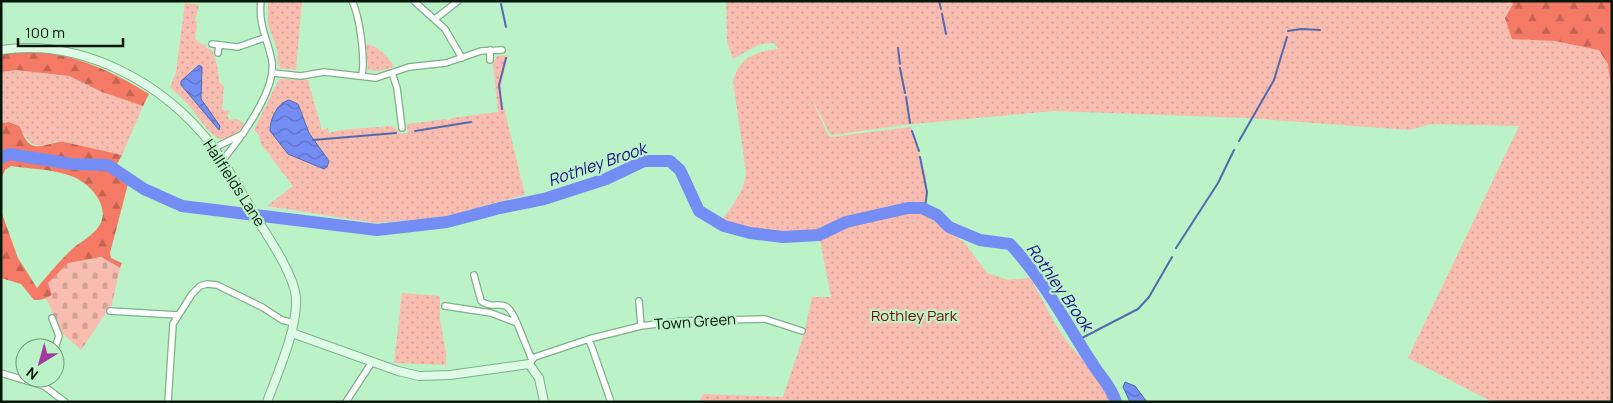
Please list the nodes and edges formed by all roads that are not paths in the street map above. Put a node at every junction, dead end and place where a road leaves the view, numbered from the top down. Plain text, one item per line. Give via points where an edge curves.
1 (262, 1) edge
2 (352, 1) edge
3 (414, 1) edge
4 (458, 1) edge
5 (435, 19) junction
6 (264, 38) junction
7 (212, 44) dead end
8 (219, 45) junction
9 (1, 50) edge
10 (490, 50) junction
11 (502, 50) dead end
12 (218, 53) dead end
13 (462, 58) junction
14 (490, 60) dead end
15 (273, 73) junction
16 (392, 73) junction
17 (362, 76) junction
18 (394, 124) dead end
19 (245, 133) junction
20 (214, 148) junction
21 (222, 161) junction
22 (473, 279) dead end
23 (639, 301) dead end
24 (445, 306) dead end
25 (110, 311) dead end
26 (178, 315) junction
27 (52, 318) dead end
28 (294, 323) junction
29 (517, 323) junction
30 (641, 326) junction
31 (802, 331) dead end
32 (292, 333) junction
33 (58, 338) edge
34 (588, 338) junction
35 (372, 362) junction
36 (530, 362) junction
37 (1, 373) edge
38 (15, 377) edge
39 (46, 388) edge
40 (64, 402) edge
41 (168, 402) edge
42 (267, 402) edge
43 (346, 402) edge
44 (544, 402) edge
45 (611, 402) edge

1 - 6 street via 260,22
2 - 17 street via 364,54
3 - 5 street
4 - 5 street
5 - 13 street via 449,34
6 - 8 street via 241,47
6 - 15 street
7 - 8 street
8 - 12 street
9 - 20 street, Hallfields Lane via 56,48 106,64 168,100
10 - 11 street
10 - 13 street
10 - 14 street
13 - 16 street via 446,63 416,65
15 - 17 street via 301,76 324,72
15 - 19 street
16 - 17 street via 376,78
16 - 18 street via 398,90 402,125
19 - 20 street
19 - 21 street
20 - 21 street, Hallfields Lane
21 - 28 street, Hallfields Lane via 293,286 296,300
22 - 29 street via 481,301 507,306
23 - 30 street
24 - 29 street via 491,313
25 - 26 street
26 - 28 street via 194,291 211,284
26 - 41 street via 172,329
27 - 33 street
28 - 32 street, Hallfields Lane
29 - 36 street
30 - 31 street, Town Green via 727,318 765,319
30 - 34 street, Town Green
32 - 35 street
32 - 42 street, Hallfields Lane
34 - 36 street, Town Green
34 - 45 street
35 - 36 street via 425,376
35 - 43 street
36 - 44 street via 539,378
37 - 38 street
39 - 40 street

